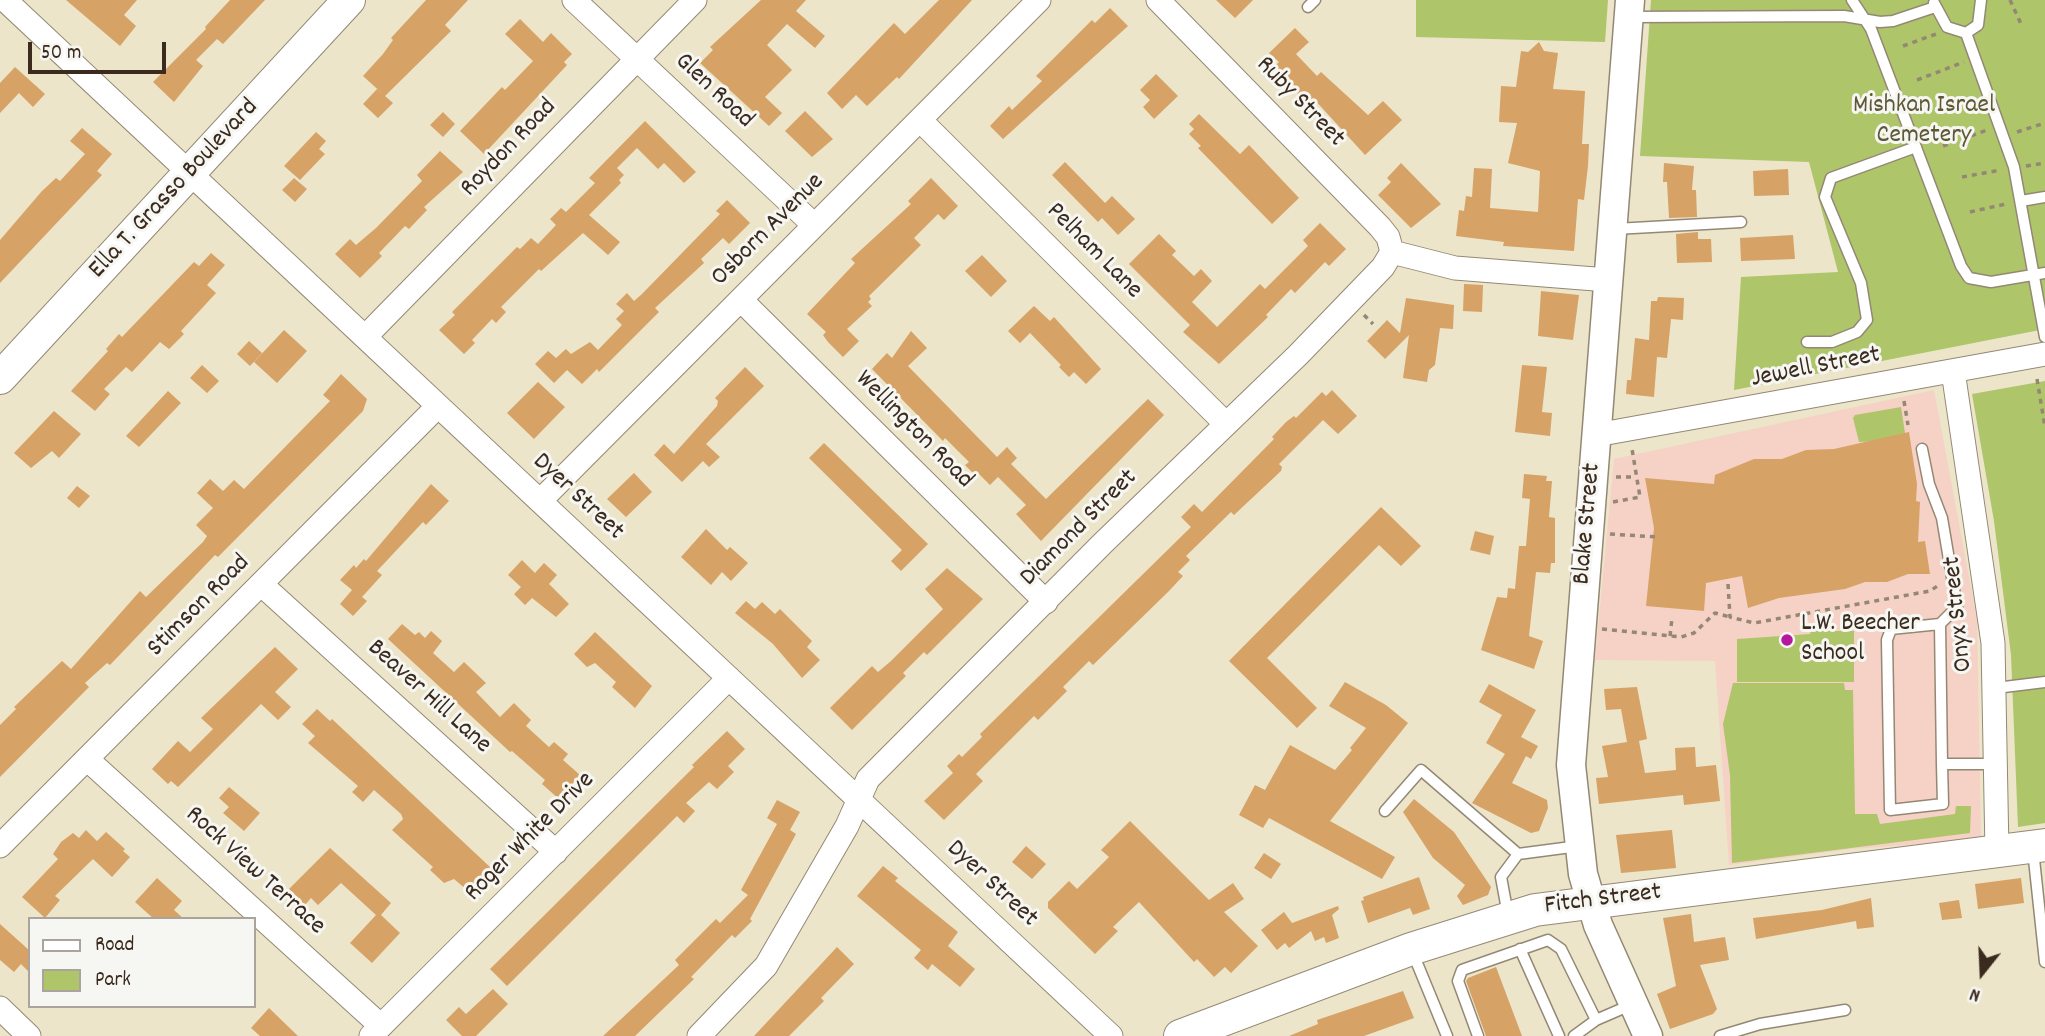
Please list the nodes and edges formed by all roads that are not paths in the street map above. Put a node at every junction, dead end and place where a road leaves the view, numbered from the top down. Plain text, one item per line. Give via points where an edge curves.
1 (5, 0) edge
2 (349, 0) edge
3 (574, 0) edge
4 (695, 0) edge
5 (1039, 0) edge
6 (1158, 0) edge
7 (1852, 0) edge
8 (1981, 0) edge
9 (1934, 3) edge
10 (0, 5) edge
11 (1629, 8) edge
12 (1866, 18) junction
13 (1966, 33) junction
14 (638, 60) junction
15 (919, 120) junction
16 (1916, 147) junction
17 (191, 174) junction
18 (2045, 197) edge
19 (2021, 201) junction
20 (1741, 222) dead end
21 (814, 225) junction
22 (1612, 229) junction
23 (1392, 252) junction
24 (2040, 274) edge
25 (1608, 280) junction
26 (741, 300) junction
27 (365, 337) junction
28 (2045, 337) edge
29 (1807, 342) dead end
30 (2045, 354) edge
31 (1953, 371) junction
32 (0, 378) edge
33 (438, 406) junction
34 (1226, 424) junction
35 (1596, 435) junction
36 (1922, 449) dead end
37 (540, 501) junction
38 (262, 585) junction
39 (1046, 602) junction
40 (1940, 624) junction
41 (729, 678) junction
42 (2045, 682) edge
43 (1996, 688) junction
44 (88, 760) junction
45 (1942, 764) junction
46 (1997, 764) junction
47 (859, 800) junction
48 (1385, 811) dead end
49 (0, 846) edge
50 (1578, 846) junction
51 (2039, 846) edge
52 (556, 852) junction
53 (1997, 852) junction
54 (1518, 854) junction
55 (1591, 901) junction
56 (255, 917) edge
57 (256, 918) edge
58 (1509, 918) junction
59 (1411, 949) junction
60 (1520, 949) junction
61 (2045, 962) edge
62 (1633, 1004) junction
63 (0, 1008) edge
64 (1845, 1010) dead end
65 (1597, 1020) junction
66 (376, 1031) edge
67 (29, 1036) edge
68 (699, 1036) edge
69 (1111, 1036) edge
70 (1180, 1036) edge
71 (1447, 1036) edge
72 (1478, 1036) edge
73 (1559, 1036) edge
74 (1574, 1036) edge
75 (1648, 1036) edge
76 (1720, 1036) edge

1 - 10 street
1 - 17 street, Dyer Street
2 - 17 main road, Ella T. Grasso Boulevard
3 - 14 street, Glen Road
4 - 14 street, Roydon Road
5 - 15 street, Osborn Avenue
6 - 23 street, Ruby Street via 1380,227
7 - 12 lane
8 - 13 lane via 1978,25
9 - 12 lane via 1893,21
9 - 13 lane via 1947,27
11 - 12 lane
11 - 22 street, Blake Street
12 - 16 lane
13 - 19 lane via 2014,167
14 - 21 street, Glen Road
14 - 27 street, Roydon Road
15 - 21 street, Osborn Avenue
15 - 34 street, Pelham Lane
16 - 24 lane via 1969,278 1991,282
16 - 29 lane via 1831,178 1825,197 1861,283 1867,320 1857,332 1832,342
17 - 27 street, Dyer Street
17 - 32 main road, Ella T. Grasso Boulevard
18 - 19 lane
19 - 24 lane
20 - 22 lane
21 - 26 street, Osborn Avenue
22 - 25 street, Blake Street
23 - 25 street via 1455,268
23 - 34 street, Diamond Street via 1383,267
24 - 28 lane
25 - 35 street, Blake Street
26 - 37 street, Osborn Avenue
26 - 39 street, Wellington Road
27 - 33 street, Dyer Street
30 - 31 street, Jewell Street
31 - 35 street, Jewell Street
31 - 43 street, Onyx Street via 1987,590
33 - 37 street, Dyer Street
33 - 38 street, Stimson Road
34 - 39 street, Diamond Street
35 - 50 street, Blake Street via 1573,728 1572,788
36 - 40 lane via 1942,518 1958,607
37 - 41 street, Dyer Street
38 - 44 street, Stimson Road
38 - 52 street, Beaver Hill Lane
39 - 47 street, Diamond Street via 884,762 868,779
40 - 45 lane
40 - 45 lane via 1891,629 1887,640 1890,810 1943,804
41 - 47 street, Dyer Street
41 - 52 street, Roger White Drive
42 - 43 lane
43 - 46 street, Onyx Street
44 - 49 street, Stimson Road
44 - 56 street, Rock View Terrace
45 - 46 lane
46 - 53 street, Onyx Street
47 - 68 street, Diamond Street via 766,966
47 - 69 street, Dyer Street
48 - 54 lane via 1421,770
50 - 54 lane
50 - 55 street, Blake Street
51 - 53 main road, Fitch Street
51 - 61 lane
52 - 66 street, Roger White Drive
53 - 55 main road, Fitch Street
54 - 58 lane via 1501,877
55 - 58 main road, Fitch Street
55 - 62 street, Blake Street
57 - 66 street, Rock View Terrace
58 - 59 main road, Fitch Street
59 - 70 main road, Fitch Street
59 - 71 lane
60 - 65 lane via 1548,940 1561,949
60 - 72 lane via 1462,970 1458,981
60 - 73 lane
62 - 65 lane
62 - 75 street, Blake Street
63 - 67 street
64 - 76 lane via 1760,1024
65 - 74 lane

